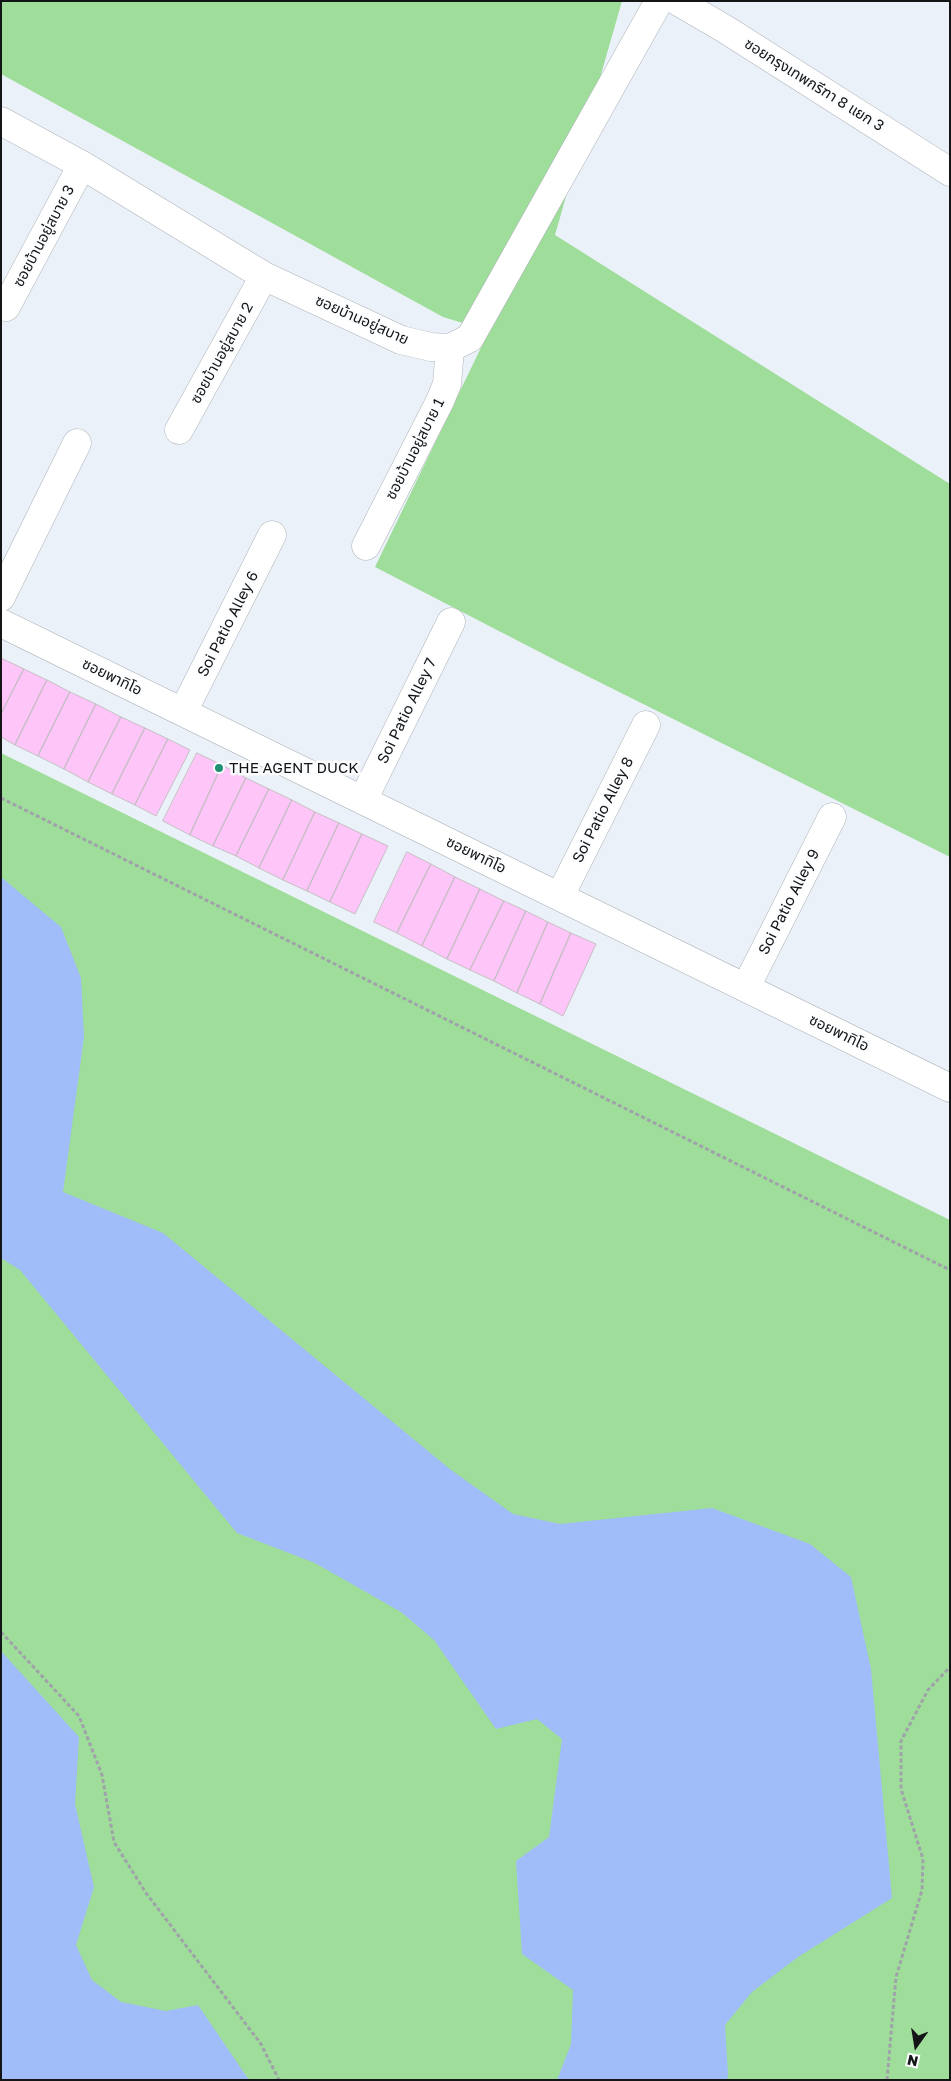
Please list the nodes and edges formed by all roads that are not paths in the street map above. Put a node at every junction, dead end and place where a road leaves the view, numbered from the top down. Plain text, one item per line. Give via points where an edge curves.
1 (659, 1) edge
2 (677, 1) edge
3 (1, 122) edge
4 (82, 165) junction
5 (950, 172) edge
6 (264, 276) junction
7 (6, 307) dead end
8 (450, 348) junction
9 (179, 430) dead end
10 (77, 443) dead end
11 (272, 535) dead end
12 (366, 546) dead end
13 (1, 597) edge
14 (451, 622) dead end
15 (1, 623) edge
16 (183, 712) junction
17 (646, 725) dead end
18 (363, 800) junction
19 (832, 818) dead end
20 (560, 896) junction
21 (746, 987) junction
22 (946, 1078) edge

1 - 8 street via 470,338
2 - 5 street, ซอยกรุงเทพกรีฑา 8 แยก 3
3 - 4 street, ซอยบ้านอยู่สบาย
4 - 6 street, ซอยบ้านอยู่สบาย
4 - 7 street, ซอยบ้านอยู่สบาย 3
6 - 8 street, ซอยบ้านอยู่สบาย via 401,340
6 - 9 street, ซอยบ้านอยู่สบาย 2
8 - 12 street, ซอยบ้านอยู่สบาย 1 via 447,384 440,401
10 - 13 street
11 - 16 street, Soi Patio Alley 6
14 - 18 street, Soi Patio Alley 7
15 - 16 street, ซอยพาทิโอ
16 - 18 street, ซอยพาทิโอ
17 - 20 street, Soi Patio Alley 8
18 - 20 street, ซอยพาทิโอ
19 - 21 street, Soi Patio Alley 9
20 - 21 street, ซอยพาทิโอ
21 - 22 street, ซอยพาทิโอ

